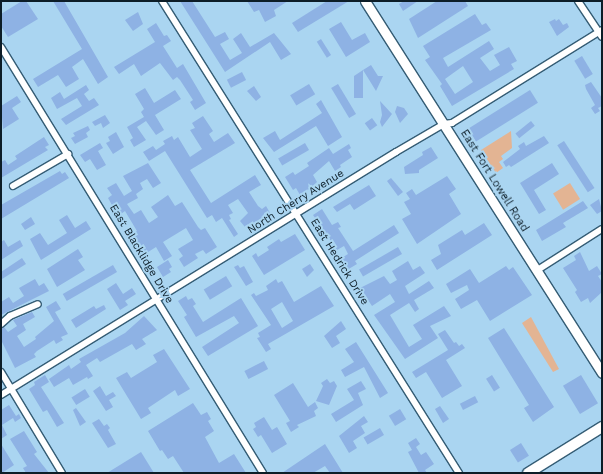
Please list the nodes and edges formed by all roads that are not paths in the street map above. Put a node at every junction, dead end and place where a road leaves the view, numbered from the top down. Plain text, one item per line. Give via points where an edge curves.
1 (162, 1) edge
2 (365, 1) edge
3 (578, 1) edge
4 (601, 33) edge
5 (1, 46) edge
6 (444, 124) junction
7 (68, 154) junction
8 (13, 186) dead end
9 (297, 214) junction
10 (602, 229) edge
11 (536, 271) junction
12 (155, 298) junction
13 (38, 304) dead end
14 (1, 324) edge
15 (1, 372) edge
16 (602, 373) edge
17 (11, 388) junction
18 (1, 395) edge
19 (602, 427) edge
20 (62, 473) edge
21 (263, 473) edge
22 (459, 473) edge
23 (528, 473) edge

1 - 9 street, East Hedrick Drive
2 - 6 main road, East Fort Lowell Road
3 - 4 street
4 - 6 street, North Cherry Avenue via 452,123
5 - 7 street, East Blacklidge Drive
6 - 9 street, North Cherry Avenue
6 - 11 main road, East Fort Lowell Road
7 - 8 street
7 - 12 street, East Blacklidge Drive
9 - 12 street, North Cherry Avenue
9 - 22 street, East Hedrick Drive
10 - 11 street
11 - 16 main road, East Fort Lowell Road
12 - 17 street, North Cherry Avenue
12 - 21 street, East Blacklidge Drive
13 - 14 street via 10,316
15 - 17 street
17 - 18 street, North Cherry Avenue
17 - 20 street
19 - 23 main road

